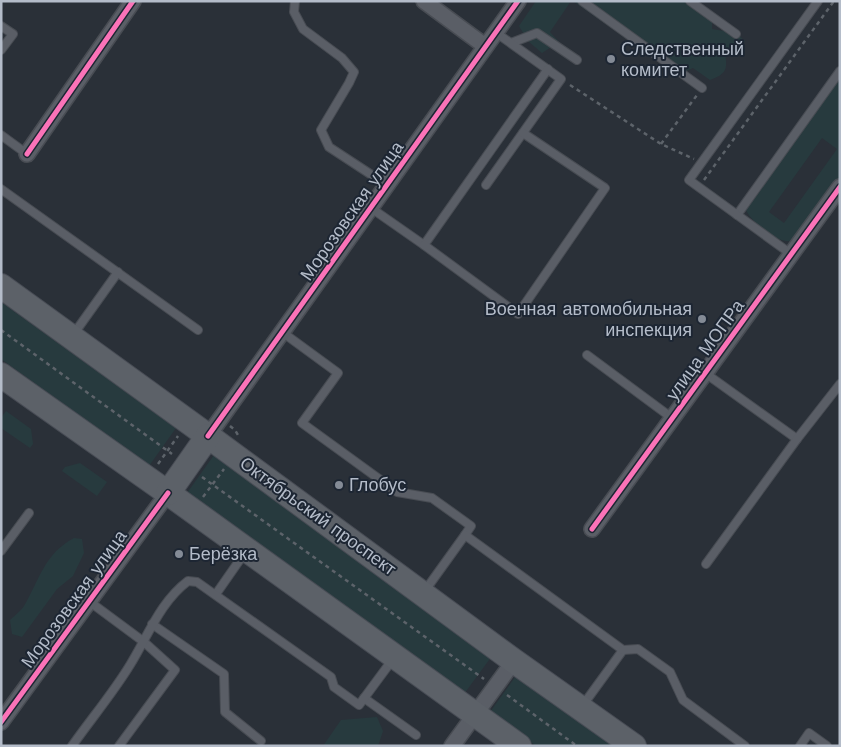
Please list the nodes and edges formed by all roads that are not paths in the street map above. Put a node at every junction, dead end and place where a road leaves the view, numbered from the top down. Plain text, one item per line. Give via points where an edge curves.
1 (133, 1) edge
2 (295, 1) edge
3 (424, 1) edge
4 (518, 1) edge
5 (582, 1) edge
6 (690, 1) edge
7 (818, 1) edge
8 (1, 26) edge
9 (495, 32) junction
10 (736, 34) dead end
11 (511, 44) junction
12 (485, 46) junction
13 (1, 50) edge
14 (576, 60) dead end
15 (548, 69) junction
16 (840, 71) edge
17 (702, 88) road end
18 (523, 133) junction
19 (1, 134) edge
20 (27, 154) joint
21 (486, 184) dead end
22 (387, 185) junction
23 (840, 187) edge
24 (1, 189) edge
25 (371, 208) junction
26 (737, 215) junction
27 (424, 245) junction
28 (791, 254) junction
29 (118, 272) junction
30 (1, 286) edge
31 (198, 330) dead end
32 (282, 332) junction
33 (72, 337) junction
34 (587, 355) dead end
35 (705, 373) junction
36 (1, 375) edge
37 (840, 384) edge
38 (672, 418) junction
39 (219, 431) junction
40 (797, 439) junction
41 (168, 493) junction
42 (29, 513) dead end
43 (592, 529) dead end
44 (465, 535) junction
45 (247, 550) junction
46 (1, 551) edge
47 (706, 564) dead end
48 (423, 593) junction
49 (216, 594) junction
50 (90, 602) junction
51 (152, 624) junction
52 (144, 642) junction
53 (623, 650) junction
54 (394, 656) junction
55 (514, 661) junction
56 (364, 698) junction
57 (580, 708) junction
58 (475, 714) junction
59 (1, 722) edge
60 (416, 735) dead end
61 (261, 741) dead end
62 (72, 746) edge
63 (119, 746) edge
64 (452, 746) edge
65 (519, 746) edge
66 (634, 746) edge
67 (745, 746) edge
68 (800, 746) edge
69 (827, 746) edge

1 - 20 street
2 - 22 lane via 294,12 303,28 342,58 354,72 321,130 329,147
3 - 12 street
4 - 9 street, Морозовская улица
5 - 17 lane
6 - 10 lane
7 - 26 lane via 689,180
8 - 13 lane via 13,34
9 - 11 lane
9 - 12 street, Морозовская улица
11 - 14 lane via 538,33
11 - 15 lane
12 - 22 street, Морозовская улица
15 - 18 lane via 561,79
15 - 27 lane
16 - 26 lane
18 - 21 lane
18 - 27 lane via 605,188 518,314
19 - 20 lane
22 - 25 street, Морозовская улица
23 - 28 street, улица МОПРа
24 - 29 lane
25 - 27 lane
25 - 32 street, Морозовская улица
26 - 28 lane
28 - 35 street, улица МОПРа
29 - 31 lane
29 - 33 lane
30 - 33 main road, Октябрьский проспект
32 - 39 street, Морозовская улица
32 - 44 lane via 338,373 302,423 397,492 432,498 472,526
33 - 39 main road, Октябрьский проспект
34 - 38 lane
35 - 38 street, улица МОПРа
35 - 40 lane
36 - 41 main road
37 - 40 lane
38 - 43 street, улица МОПРа
39 - 41 main road, Морозовская улица via 189,463
39 - 48 main road, Октябрьский проспект
40 - 47 lane
41 - 45 main road
41 - 50 street, Морозовская улица
42 - 46 lane
44 - 48 lane
44 - 53 lane
45 - 49 lane
45 - 54 main road
48 - 55 main road, Октябрьский проспект
49 - 51 lane via 198,582 188,581 178,589
49 - 56 lane via 331,677 334,687 359,705
50 - 52 lane
50 - 59 street, Морозовская улица
51 - 52 lane
51 - 61 lane via 224,674 226,712
52 - 62 lane
52 - 63 lane via 175,670
53 - 57 lane
53 - 67 lane via 638,649 670,672 683,700
54 - 56 lane
54 - 58 main road
55 - 57 main road, Октябрьский проспект
55 - 58 street
56 - 60 lane
57 - 66 main road, Октябрьский проспект
58 - 64 street
58 - 65 main road
68 - 69 lane via 809,733

